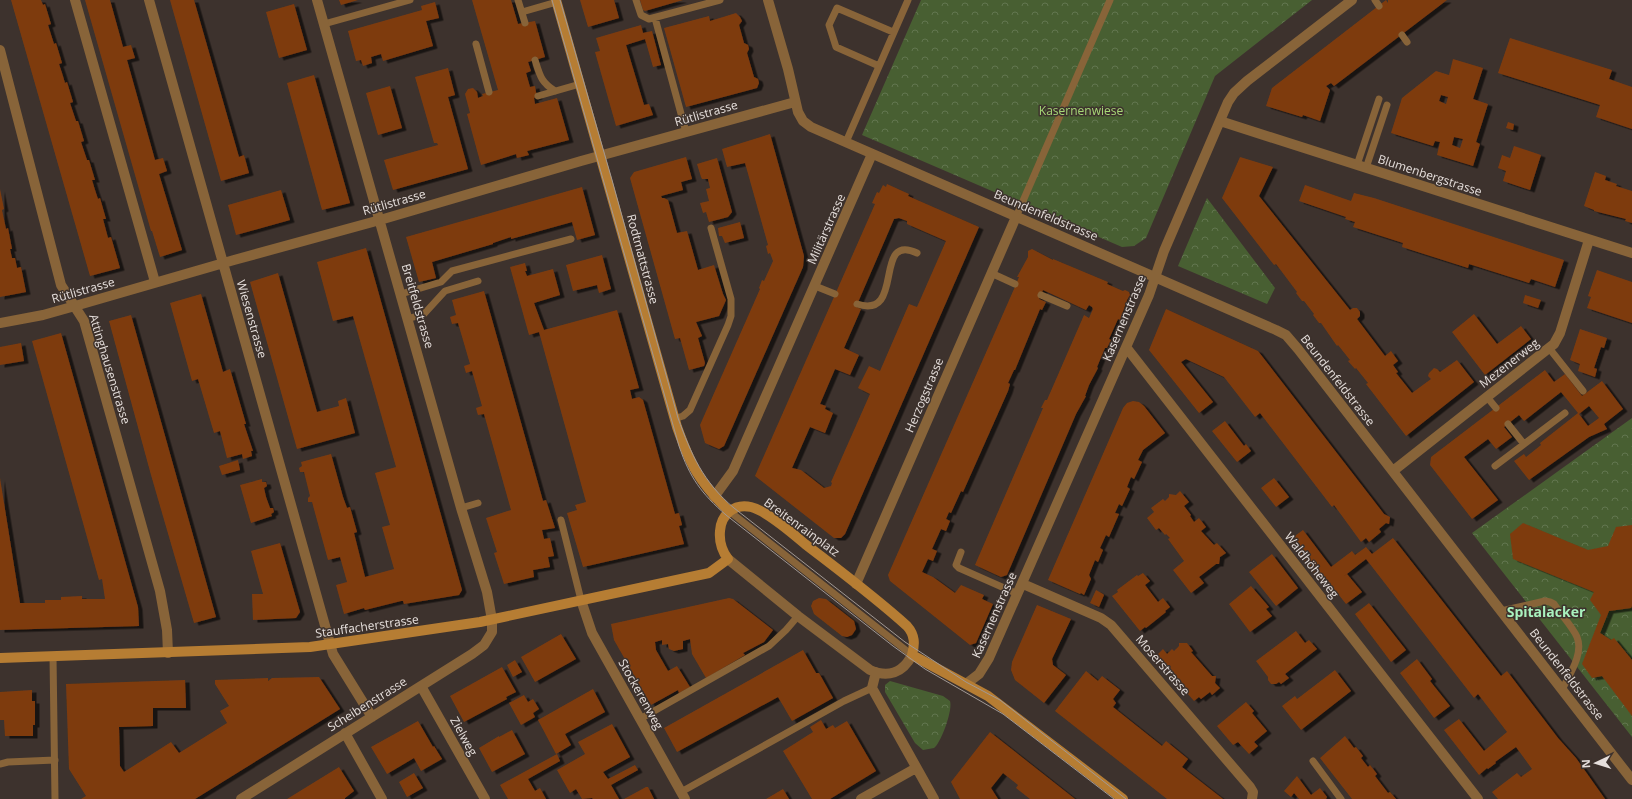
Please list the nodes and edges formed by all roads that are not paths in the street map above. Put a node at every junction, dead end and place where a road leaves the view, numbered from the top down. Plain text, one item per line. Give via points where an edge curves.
1 (75, 0) edge
2 (149, 0) edge
3 (317, 0) edge
4 (410, 0) edge
5 (518, 0) edge
6 (636, 0) edge
7 (720, 0) edge
8 (768, 0) edge
9 (908, 0) edge
10 (1110, 0) edge
11 (1352, 0) edge
12 (556, 1) edge
13 (388, 3) edge
14 (522, 12) junction
15 (655, 18) junction
16 (525, 22) dead end
17 (324, 24) junction
18 (893, 32) junction
19 (1402, 35) dead end
20 (1407, 42) dead end
21 (476, 44) dead end
22 (0, 50) edge
23 (535, 60) dead end
24 (879, 66) junction
25 (580, 84) junction
26 (555, 91) junction
27 (489, 92) dead end
28 (538, 96) dead end
29 (1379, 99) dead end
30 (795, 102) junction
31 (1386, 105) dead end
32 (1220, 121) junction
33 (686, 132) junction
34 (846, 142) junction
35 (872, 154) junction
36 (600, 156) junction
37 (1362, 167) junction
38 (1016, 217) junction
39 (380, 220) junction
40 (711, 228) dead end
41 (571, 239) dead end
42 (1589, 240) junction
43 (917, 253) dead end
44 (1632, 253) edge
45 (223, 263) junction
46 (991, 273) junction
47 (1155, 277) junction
48 (478, 281) dead end
49 (155, 282) junction
50 (1015, 284) dead end
51 (815, 286) junction
52 (401, 294) junction
53 (835, 294) dead end
54 (1041, 295) dead end
55 (857, 304) dead end
56 (75, 306) junction
57 (1067, 306) dead end
58 (408, 319) junction
59 (0, 323) edge
60 (1126, 347) junction
61 (1549, 348) junction
62 (1583, 391) dead end
63 (1487, 397) junction
64 (1496, 408) dead end
65 (1565, 413) dead end
66 (674, 419) junction
67 (1508, 424) dead end
68 (1524, 444) junction
69 (1495, 466) dead end
70 (1393, 471) junction
71 (714, 497) junction
72 (478, 503) dead end
73 (461, 508) junction
74 (729, 511) junction
75 (561, 520) dead end
76 (961, 552) dead end
77 (728, 560) junction
78 (856, 584) junction
79 (1023, 584) junction
80 (1018, 594) junction
81 (581, 600) junction
82 (1501, 611) junction
83 (798, 616) junction
84 (492, 620) junction
85 (331, 645) junction
86 (168, 653) junction
87 (912, 655) junction
88 (53, 656) junction
89 (0, 658) edge
90 (876, 672) junction
91 (966, 684) junction
92 (421, 686) junction
93 (872, 688) junction
94 (1562, 690) junction
95 (372, 717) junction
96 (640, 719) junction
97 (345, 733) junction
98 (55, 760) junction
99 (1313, 761) dead end
100 (0, 764) edge
101 (916, 768) junction
102 (1632, 780) edge
103 (683, 796) edge
104 (56, 799) edge
105 (241, 799) edge
106 (382, 799) edge
107 (484, 799) edge
108 (861, 799) edge
109 (934, 799) edge
110 (1123, 799) edge
111 (1252, 799) edge
112 (1341, 799) edge
113 (1478, 799) edge

1 - 49 street
2 - 45 street, Wiesenstrasse
3 - 17 street, Breitfeldstrasse
4 - 13 lane
5 - 14 lane
6 - 15 lane via 643,16
7 - 15 lane
8 - 30 street
9 - 18 lane
10 - 38 lane
11 - 32 street, Kasernenstrasse via 1242,85 1231,97
12 - 14 lane
12 - 25 street, Rodtmattstrasse
13 - 17 lane
14 - 16 lane
15 - 33 lane
17 - 39 street, Breitfeldstrasse
18 - 24 lane
18 - 24 lane via 836,8 829,26 836,47
19 - 20 lane
21 - 27 lane
22 - 56 street, Attinghausenstrasse via 61,285
23 - 26 lane via 546,86
24 - 34 lane
25 - 26 lane
25 - 36 street, Rodtmattstrasse
26 - 28 lane
29 - 37 lane
30 - 33 street, Rütlistrasse
30 - 34 street via 803,120 811,127
31 - 37 lane
32 - 37 street, Blumenbergstrasse
32 - 47 street, Kasernenstrasse
33 - 36 street, Rütlistrasse
34 - 35 street
35 - 38 street, Beundenfeldstrasse
35 - 51 street, Militärstrasse
36 - 39 street, Rütlistrasse
36 - 66 street, Rodtmattstrasse
37 - 42 street, Blumenbergstrasse
38 - 46 street, Herzogstrasse
38 - 47 street, Beundenfeldstrasse
39 - 45 street, Rütlistrasse
39 - 52 street, Breitfeldstrasse
40 - 66 lane via 731,299 731,316 690,410
41 - 52 lane via 452,271 441,282
42 - 44 street, Blumenbergstrasse
42 - 61 street, Mezenerweg via 1560,333 1556,342
43 - 55 lane via 908,250 895,254 883,298 872,305
45 - 49 street, Rütlistrasse
45 - 85 street, Wiesenstrasse
46 - 50 lane
46 - 78 street, Herzogstrasse
47 - 60 street, Kasernenstrasse
47 - 70 street, Beundenfeldstrasse via 1286,335
48 - 58 lane via 445,291 424,314
49 - 56 street, Rütlistrasse
51 - 53 lane
51 - 71 street, Militärstrasse via 733,471
52 - 58 street, Breitfeldstrasse
54 - 57 lane
56 - 59 street, Rütlistrasse
56 - 86 street, Attinghausenstrasse via 86,326 160,591
58 - 73 street, Breitfeldstrasse
60 - 79 street, Kasernenstrasse
60 - 113 street, Waldhöheweg
61 - 62 lane
61 - 63 street, Mezenerweg
63 - 64 lane
63 - 70 street, Mezenerweg
65 - 68 lane
66 - 71 street, Rodtmattstrasse via 692,466
67 - 68 lane
68 - 69 lane
70 - 82 street, Beundenfeldstrasse
71 - 74 street, Rodtmattstrasse
72 - 73 lane
73 - 84 street, Breitfeldstrasse
74 - 77 street via 720,532 721,547
74 - 78 street, Breitenrainplatz via 742,506 753,507 764,513
74 - 87 lane
75 - 81 lane
76 - 80 lane via 956,565 959,568
77 - 81 street, Stauffacherstrasse via 706,574
77 - 83 street
78 - 87 street, Breitenrainplatz via 910,628 915,640
79 - 80 street, Kasernenstrasse
79 - 111 street, Moserstrasse via 1101,618 1111,625 1250,787 1253,792
80 - 91 street, Kasernenstrasse via 985,666
81 - 84 street, Stauffacherstrasse
81 - 96 street, Stockerenweg via 592,633
82 - 94 street, Beundenfeldstrasse
82 - 94 lane via 1544,601 1554,604 1576,635 1579,645 1577,656
83 - 90 street via 855,660
83 - 96 lane via 769,646
84 - 85 street, Stauffacherstrasse
84 - 92 street, Scheibenstrasse via 492,632 484,645
85 - 86 street, Stauffacherstrasse via 296,649
85 - 95 street, Wiesenstrasse via 336,660
86 - 88 street, Stauffacherstrasse
87 - 90 street via 904,667 896,672
87 - 91 street
88 - 89 street, Stauffacherstrasse
88 - 98 lane
90 - 93 street
91 - 110 street via 998,702
92 - 95 street, Scheibenstrasse
92 - 107 street, Zielweg
93 - 101 street
93 - 103 lane via 844,701
94 - 102 street, Beundenfeldstrasse
95 - 97 street, Scheibenstrasse
96 - 103 street, Stockerenweg
97 - 105 street, Scheibenstrasse
97 - 106 street
98 - 100 lane
98 - 104 lane
99 - 112 lane
101 - 108 street
101 - 109 street

